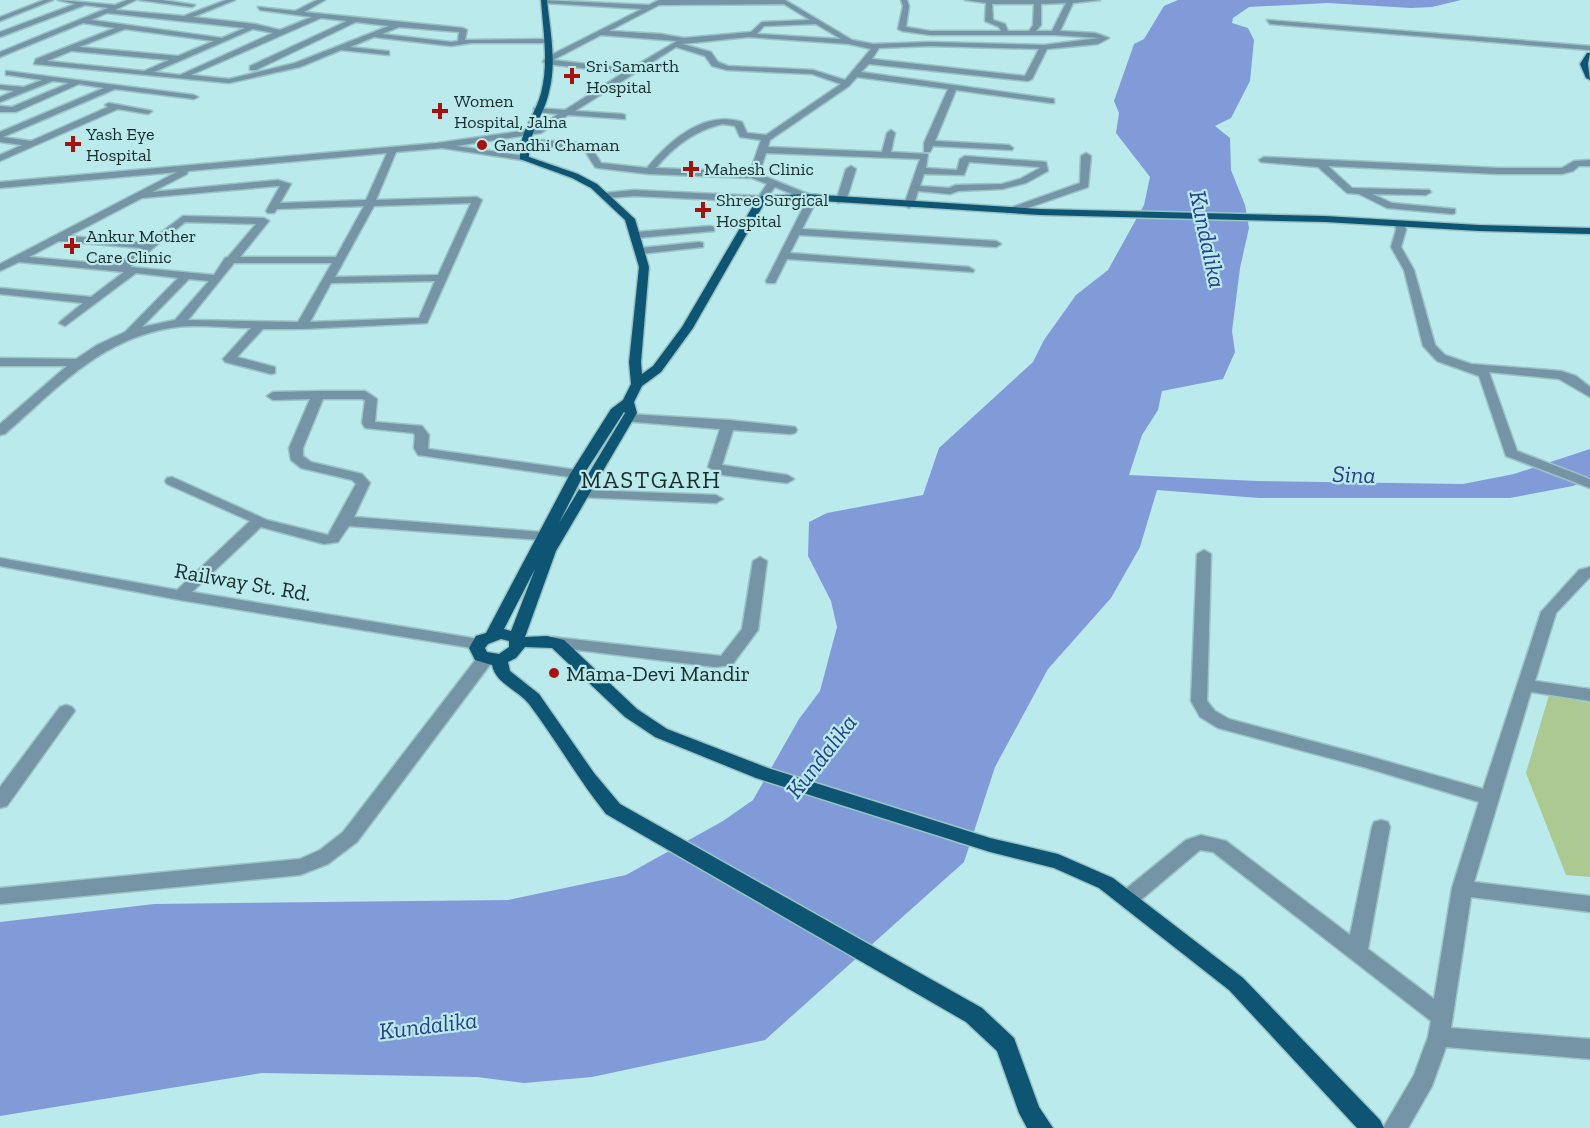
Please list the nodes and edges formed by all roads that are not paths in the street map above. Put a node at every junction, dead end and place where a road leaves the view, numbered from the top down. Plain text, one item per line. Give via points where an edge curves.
1 (50, 0) edge
2 (61, 0) edge
3 (133, 0) edge
4 (142, 0) edge
5 (232, 0) edge
6 (278, 0) edge
7 (322, 0) edge
8 (904, 0) edge
9 (971, 0) edge
10 (1097, 0) edge
11 (544, 1) edge
12 (780, 1) edge
13 (1038, 2) junction
14 (1070, 2) junction
15 (84, 3) junction
16 (658, 3) edge
17 (988, 3) junction
18 (192, 5) dead end
19 (116, 7) junction
20 (260, 8) junction
21 (106, 11) junction
22 (251, 11) dead end
23 (296, 13) junction
24 (0, 14) edge
25 (10, 15) junction
26 (242, 15) dead end
27 (320, 16) junction
28 (183, 18) junction
29 (0, 19) edge
30 (355, 20) junction
31 (83, 21) junction
32 (223, 22) junction
33 (819, 22) junction
34 (1270, 22) dead end
35 (762, 24) junction
36 (398, 25) junction
37 (255, 26) junction
38 (124, 27) junction
39 (0, 29) edge
40 (13, 30) junction
41 (281, 32) junction
42 (910, 32) junction
43 (599, 33) junction
44 (1006, 33) junction
45 (1031, 33) junction
46 (1055, 33) junction
47 (51, 34) junction
48 (752, 34) junction
49 (0, 35) edge
50 (372, 35) junction
51 (222, 40) junction
52 (548, 41) junction
53 (465, 42) junction
54 (680, 42) junction
55 (850, 42) junction
56 (0, 44) edge
57 (901, 44) junction
58 (22, 46) junction
59 (873, 46) junction
60 (1044, 47) junction
61 (69, 48) junction
62 (340, 48) junction
63 (1590, 48) edge
64 (386, 53) dead end
65 (0, 55) edge
66 (1590, 55) edge
67 (229, 56) junction
68 (179, 58) junction
69 (268, 61) junction
70 (548, 61) junction
71 (37, 62) junction
72 (866, 62) junction
73 (631, 71) junction
74 (144, 73) junction
75 (855, 74) junction
76 (4, 75) edge
77 (181, 77) junction
78 (1590, 78) edge
79 (51, 79) junction
80 (226, 81) junction
81 (79, 82) junction
82 (846, 83) junction
83 (0, 87) edge
84 (114, 87) junction
85 (953, 87) junction
86 (25, 90) junction
87 (194, 97) dead end
88 (0, 100) edge
89 (80, 101) junction
90 (1051, 101) dead end
91 (117, 106) junction
92 (0, 109) edge
93 (537, 110) junction
94 (148, 111) dead end
95 (566, 112) junction
96 (621, 117) dead end
97 (891, 133) dead end
98 (0, 137) edge
99 (525, 137) junction
100 (768, 138) junction
101 (928, 143) junction
102 (32, 144) junction
103 (437, 146) junction
104 (1009, 148) dead end
105 (393, 150) junction
106 (763, 150) junction
107 (886, 153) junction
108 (925, 156) junction
109 (1086, 156) dead end
110 (0, 158) edge
111 (525, 159) junction
112 (1264, 160) dead end
113 (1590, 163) edge
114 (1319, 164) junction
115 (192, 168) junction
116 (851, 169) dead end
117 (649, 171) junction
118 (920, 171) junction
119 (754, 175) junction
120 (772, 184) junction
121 (0, 185) edge
122 (915, 188) junction
123 (1361, 192) junction
124 (1426, 192) dead end
125 (607, 195) junction
126 (136, 197) junction
127 (809, 197) junction
128 (762, 199) junction
129 (841, 201) junction
130 (370, 202) junction
131 (909, 205) junction
132 (275, 206) junction
133 (1010, 210) junction
134 (1452, 210) dead end
135 (264, 221) junction
136 (1400, 224) junction
137 (710, 229) dead end
138 (1590, 231) edge
139 (796, 232) junction
140 (636, 235) junction
141 (56, 238) junction
142 (996, 244) dead end
143 (699, 245) dead end
144 (149, 246) junction
145 (640, 251) junction
146 (784, 256) junction
147 (18, 259) junction
148 (339, 260) junction
149 (229, 261) junction
150 (0, 268) edge
151 (120, 270) junction
152 (969, 270) dead end
153 (132, 271) junction
154 (186, 275) junction
155 (216, 278) junction
156 (443, 278) junction
157 (327, 279) junction
158 (771, 281) dead end
159 (0, 291) edge
160 (94, 301) junction
161 (65, 323) dead end
162 (179, 323) junction
163 (260, 325) junction
164 (302, 326) junction
165 (128, 335) junction
166 (0, 362) edge
167 (81, 363) junction
168 (1467, 367) junction
169 (272, 370) dead end
170 (637, 384) junction
171 (1590, 393) edge
172 (318, 395) junction
173 (273, 396) dead end
174 (628, 402) junction
175 (628, 418) junction
176 (728, 424) junction
177 (790, 430) dead end
178 (0, 431) edge
179 (577, 474) junction
180 (787, 479) dead end
181 (172, 481) dead end
182 (1590, 484) edge
183 (584, 494) junction
184 (716, 499) dead end
185 (345, 521) junction
186 (259, 522) junction
187 (542, 536) junction
188 (1204, 554) dead end
189 (760, 561) dead end
190 (0, 562) edge
191 (1590, 572) edge
192 (180, 595) junction
193 (524, 620) junction
194 (493, 634) junction
195 (517, 640) junction
196 (547, 641) junction
197 (488, 654) junction
198 (1525, 685) junction
199 (1590, 695) edge
200 (66, 711) dead end
201 (1489, 798) junction
202 (0, 801) edge
203 (1381, 827) dead end
204 (1462, 888) junction
205 (0, 896) edge
206 (1129, 898) junction
207 (1590, 904) edge
208 (1357, 952) junction
209 (1441, 1027) junction
210 (1590, 1049) edge
211 (1033, 1123) edge
212 (1372, 1128) edge
213 (1395, 1128) edge

1 - 25 street
2 - 15 street
3 - 19 street
4 - 18 street
5 - 28 street
6 - 20 street
7 - 23 street
8 - 42 street via 902,29
9 - 17 street
10 - 14 street
11 - 16 street
11 - 52 main road
12 - 16 street
12 - 33 street
12 - 35 street via 766,12
13 - 14 street
13 - 17 street
13 - 45 street via 1037,25
14 - 46 street
15 - 19 street
15 - 40 street
16 - 43 street
17 - 44 street via 989,21 1002,26
19 - 21 street
20 - 22 street
20 - 23 street
21 - 28 street
21 - 31 street
23 - 27 street
24 - 25 street
25 - 29 street
26 - 32 street
27 - 30 street
27 - 41 street
28 - 32 street
30 - 36 street
30 - 69 street
31 - 38 street
31 - 47 street
32 - 37 street
33 - 35 street
33 - 55 street
34 - 63 street
35 - 48 street
36 - 50 street
36 - 53 street via 463,30
37 - 41 street
37 - 51 street
38 - 51 street
38 - 61 street
39 - 40 street
40 - 47 street
40 - 49 street
41 - 67 street
42 - 44 street
42 - 57 street via 902,36
43 - 54 street via 661,36
43 - 70 street
44 - 45 street
45 - 46 street
46 - 60 street via 1105,38
47 - 58 street
48 - 54 street
48 - 55 street
50 - 53 street via 448,44
50 - 62 street
51 - 68 street
52 - 53 street
52 - 70 main road
54 - 73 street
54 - 82 street via 708,54 715,64 727,68 816,72
55 - 59 street
56 - 58 street
57 - 59 street
57 - 60 street
58 - 65 street
59 - 72 street via 875,51
60 - 72 street via 1028,79
61 - 68 street
61 - 71 street
62 - 64 street
62 - 80 street via 297,65
66 - 78 main road via 1584,64
67 - 69 street
67 - 77 street
68 - 74 street
69 - 80 street
70 - 73 street
70 - 93 main road via 545,93
71 - 74 street
71 - 76 street
72 - 75 street
73 - 95 street
74 - 77 street
75 - 82 street
75 - 85 street
76 - 79 street
77 - 80 street
79 - 81 street
79 - 86 street
81 - 84 street
81 - 92 street via 13,110
82 - 100 street
83 - 86 street
84 - 87 street
84 - 89 street
85 - 90 street
85 - 101 street
86 - 88 street
89 - 91 street
89 - 98 street
91 - 94 street
91 - 102 street
93 - 95 street
93 - 99 main road
95 - 96 street
95 - 99 street
97 - 107 street
98 - 102 street
99 - 103 street
99 - 111 main road
99 - 117 street via 579,145 588,149 598,165
100 - 106 street
100 - 117 street via 743,135 735,122 711,125 671,147
101 - 104 street
101 - 108 street
102 - 110 street
103 - 105 street
103 - 111 street
105 - 115 street
105 - 130 street
106 - 107 street
106 - 119 street
107 - 108 street
108 - 118 street
109 - 133 street via 1086,184
111 - 125 main road via 575,176
112 - 114 street
113 - 114 street via 1577,163 1562,171 1325,161
114 - 123 street via 1346,189
115 - 121 street
115 - 126 street
116 - 129 street
117 - 119 street
118 - 122 street
118 - 122 street via 961,173 965,159 1043,164 1045,169 1006,188
119 - 120 street
120 - 127 street
120 - 128 street
122 - 131 street
123 - 124 street
123 - 134 street via 1390,206
125 - 128 street
125 - 140 main road via 630,219
126 - 132 street via 284,183 287,186
126 - 141 street
127 - 128 main road
127 - 129 main road
127 - 139 street
128 - 170 main road via 687,328 657,369
129 - 131 main road
130 - 132 street
130 - 148 street
130 - 156 street via 477,200
131 - 133 main road
132 - 135 street
133 - 136 main road
135 - 144 street via 183,219
135 - 149 street
136 - 138 main road
136 - 168 street via 1396,247 1409,270 1429,346 1441,358
137 - 140 street
139 - 142 street
139 - 146 street
140 - 145 main road
141 - 144 street
141 - 147 street
143 - 145 street
144 - 151 street
145 - 170 main road via 644,267 635,362
146 - 152 street
146 - 158 street
147 - 150 street
147 - 151 street
148 - 149 street
148 - 157 street
149 - 155 street
151 - 153 street
153 - 154 street
153 - 160 street
154 - 155 street
154 - 165 street
155 - 162 street
156 - 157 street
156 - 164 street via 423,321
157 - 164 street
159 - 160 street
160 - 161 street
162 - 163 street
162 - 165 street
163 - 164 street
163 - 169 street via 229,359
165 - 167 street
166 - 167 street
167 - 178 street
168 - 171 street via 1561,375
168 - 182 street via 1487,379 1511,453
170 - 174 main road
172 - 173 street
172 - 179 street via 369,397 368,423 417,429 422,435 423,452
172 - 185 street via 294,453 306,465 362,480
174 - 175 main road
174 - 179 main road via 616,412
175 - 176 street
175 - 183 main road
176 - 177 street
176 - 180 street via 715,467
179 - 187 main road
181 - 186 street via 259,518
183 - 184 street
183 - 193 main road via 549,551
185 - 186 street via 337,536 330,540
185 - 187 street
186 - 192 street
187 - 194 main road
188 - 201 street via 1199,701 1211,718
189 - 196 street via 750,630 726,661
190 - 192 street, Railway St. Rd.
191 - 198 street via 1584,573 1549,612
192 - 197 street, Railway St. Rd.
193 - 195 main road
193 - 196 main road
194 - 195 main road via 506,633
194 - 197 main road
195 - 196 main road
195 - 197 main road via 516,651
196 - 206 main road via 661,733 762,773 990,845 1058,862
197 - 205 street via 350,837 314,863
197 - 211 main road via 502,673 533,698 613,809 974,1015 1006,1045
198 - 199 street
198 - 201 street
200 - 202 street
201 - 204 street
203 - 208 street
204 - 207 street
204 - 209 street
206 - 208 street via 1194,845 1210,843 1226,851
206 - 212 main road via 1236,984
208 - 209 street
209 - 210 street
209 - 213 street via 1424,1079

